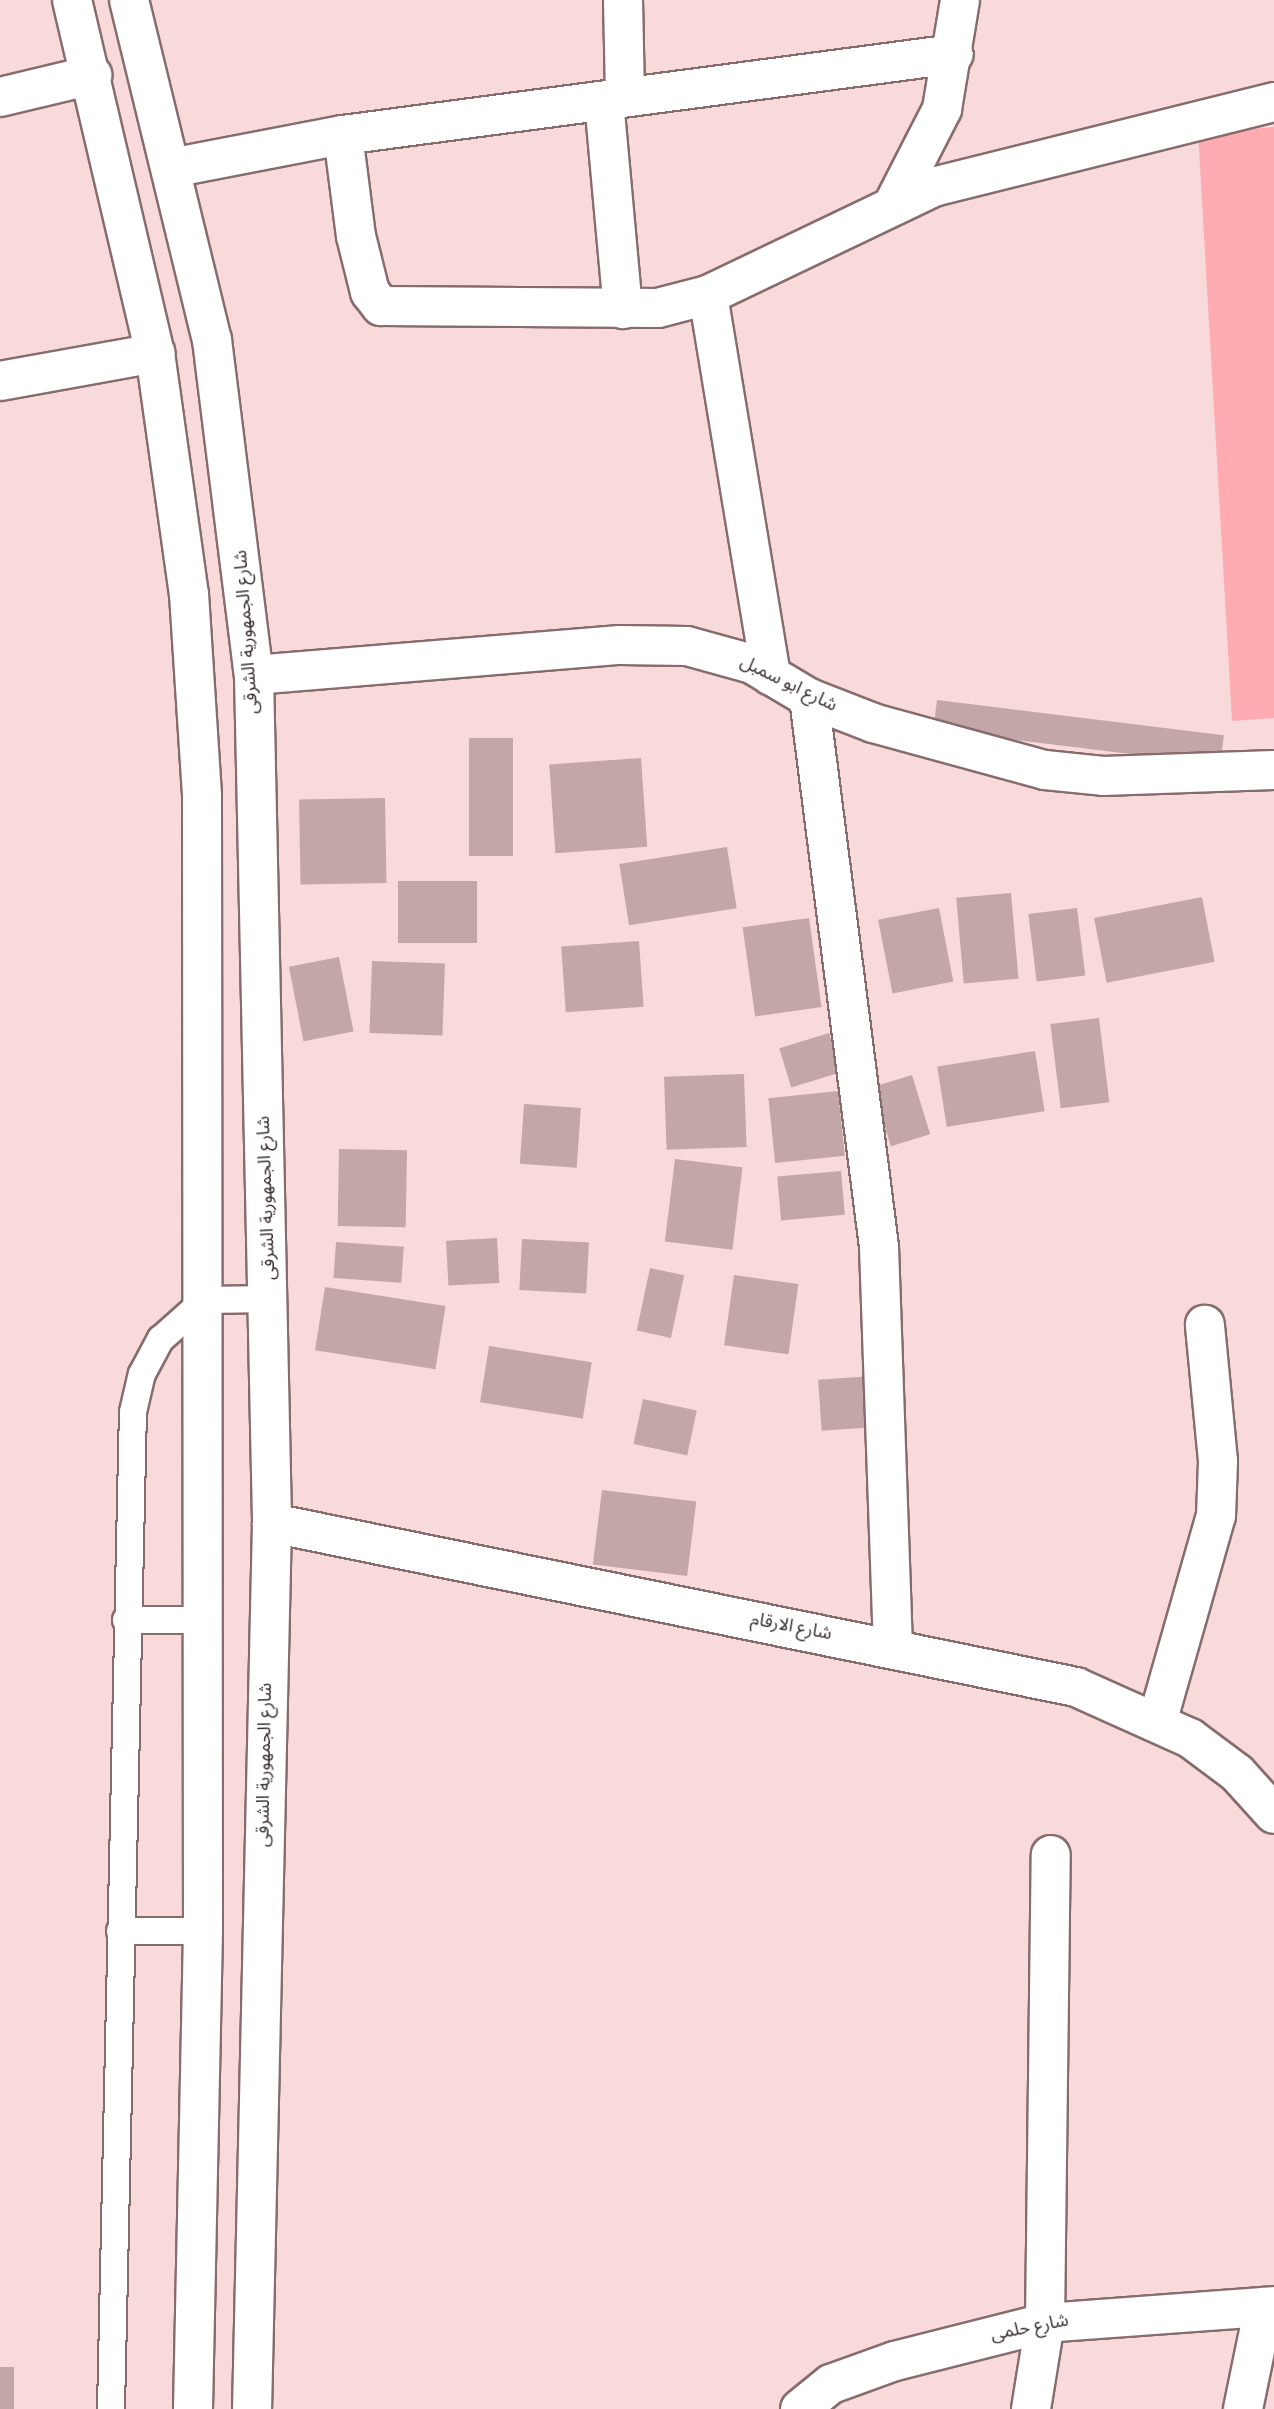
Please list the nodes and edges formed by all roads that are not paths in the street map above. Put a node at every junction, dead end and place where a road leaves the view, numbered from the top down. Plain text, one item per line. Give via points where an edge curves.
1 (72, 0) edge
2 (129, 0) edge
3 (623, 0) edge
4 (960, 0) edge
5 (954, 54) junction
6 (92, 75) junction
7 (0, 96) edge
8 (615, 99) junction
9 (1274, 102) edge
10 (162, 131) junction
11 (343, 135) junction
12 (108, 146) junction
13 (171, 168) junction
14 (894, 202) junction
15 (708, 295) junction
16 (623, 309) junction
17 (155, 353) junction
18 (0, 381) edge
19 (254, 675) junction
20 (771, 676) junction
21 (809, 698) junction
22 (1274, 770) edge
23 (271, 1298) junction
24 (205, 1300) junction
25 (1205, 1325) dead end
26 (272, 1523) junction
27 (125, 1620) junction
28 (204, 1620) junction
29 (893, 1648) junction
30 (1158, 1719) junction
31 (1274, 1814) edge
32 (1051, 1855) dead end
33 (120, 1931) junction
34 (204, 1931) junction
35 (1269, 2306) edge
36 (1045, 2323) junction
37 (111, 2409) edge
38 (193, 2409) edge
39 (252, 2409) edge
40 (800, 2409) edge
41 (1031, 2409) edge
42 (1243, 2409) edge

1 - 6 street
2 - 10 street, شارع الجمهورية الشرقى
3 - 8 street
4 - 5 street
5 - 8 street
5 - 14 street via 942,109
6 - 7 street
6 - 12 street
8 - 11 street
8 - 16 street
9 - 14 street via 992,169
10 - 12 street
10 - 13 street, شارع الجمهورية الشرقى
11 - 13 street
11 - 16 street via 356,236 370,292 381,306
12 - 17 street
13 - 19 street, شارع الجمهورية الشرقى via 212,340
14 - 15 street
15 - 16 street via 674,306
15 - 20 street
17 - 18 street
17 - 24 street via 189,594 202,797
19 - 20 street, شارع ابو سمبل via 620,645 687,646
19 - 23 street, شارع الجمهورية الشرقى
20 - 21 street, شارع ابو سمبل
21 - 22 street, شارع ابو سمبل via 966,754 1045,770 1103,776
21 - 29 street via 879,1247
23 - 24 lane
23 - 26 street, شارع الجمهورية الشرقى
24 - 27 lane via 161,1339 142,1374 129,1454
24 - 28 street
25 - 30 street via 1218,1461 1216,1516
26 - 29 street, شارع الارقام
26 - 39 street, شارع الجمهورية الشرقى
27 - 28 lane
27 - 33 lane
28 - 34 street
29 - 30 street, شارع الارقام via 1014,1670
30 - 31 street, شارع الارقام via 1237,1773
32 - 36 street
33 - 34 lane
33 - 37 lane
34 - 38 street
35 - 36 street, شارع حلمى
35 - 42 street
36 - 40 street, شارع حلمى via 895,2361 831,2384
36 - 41 street

